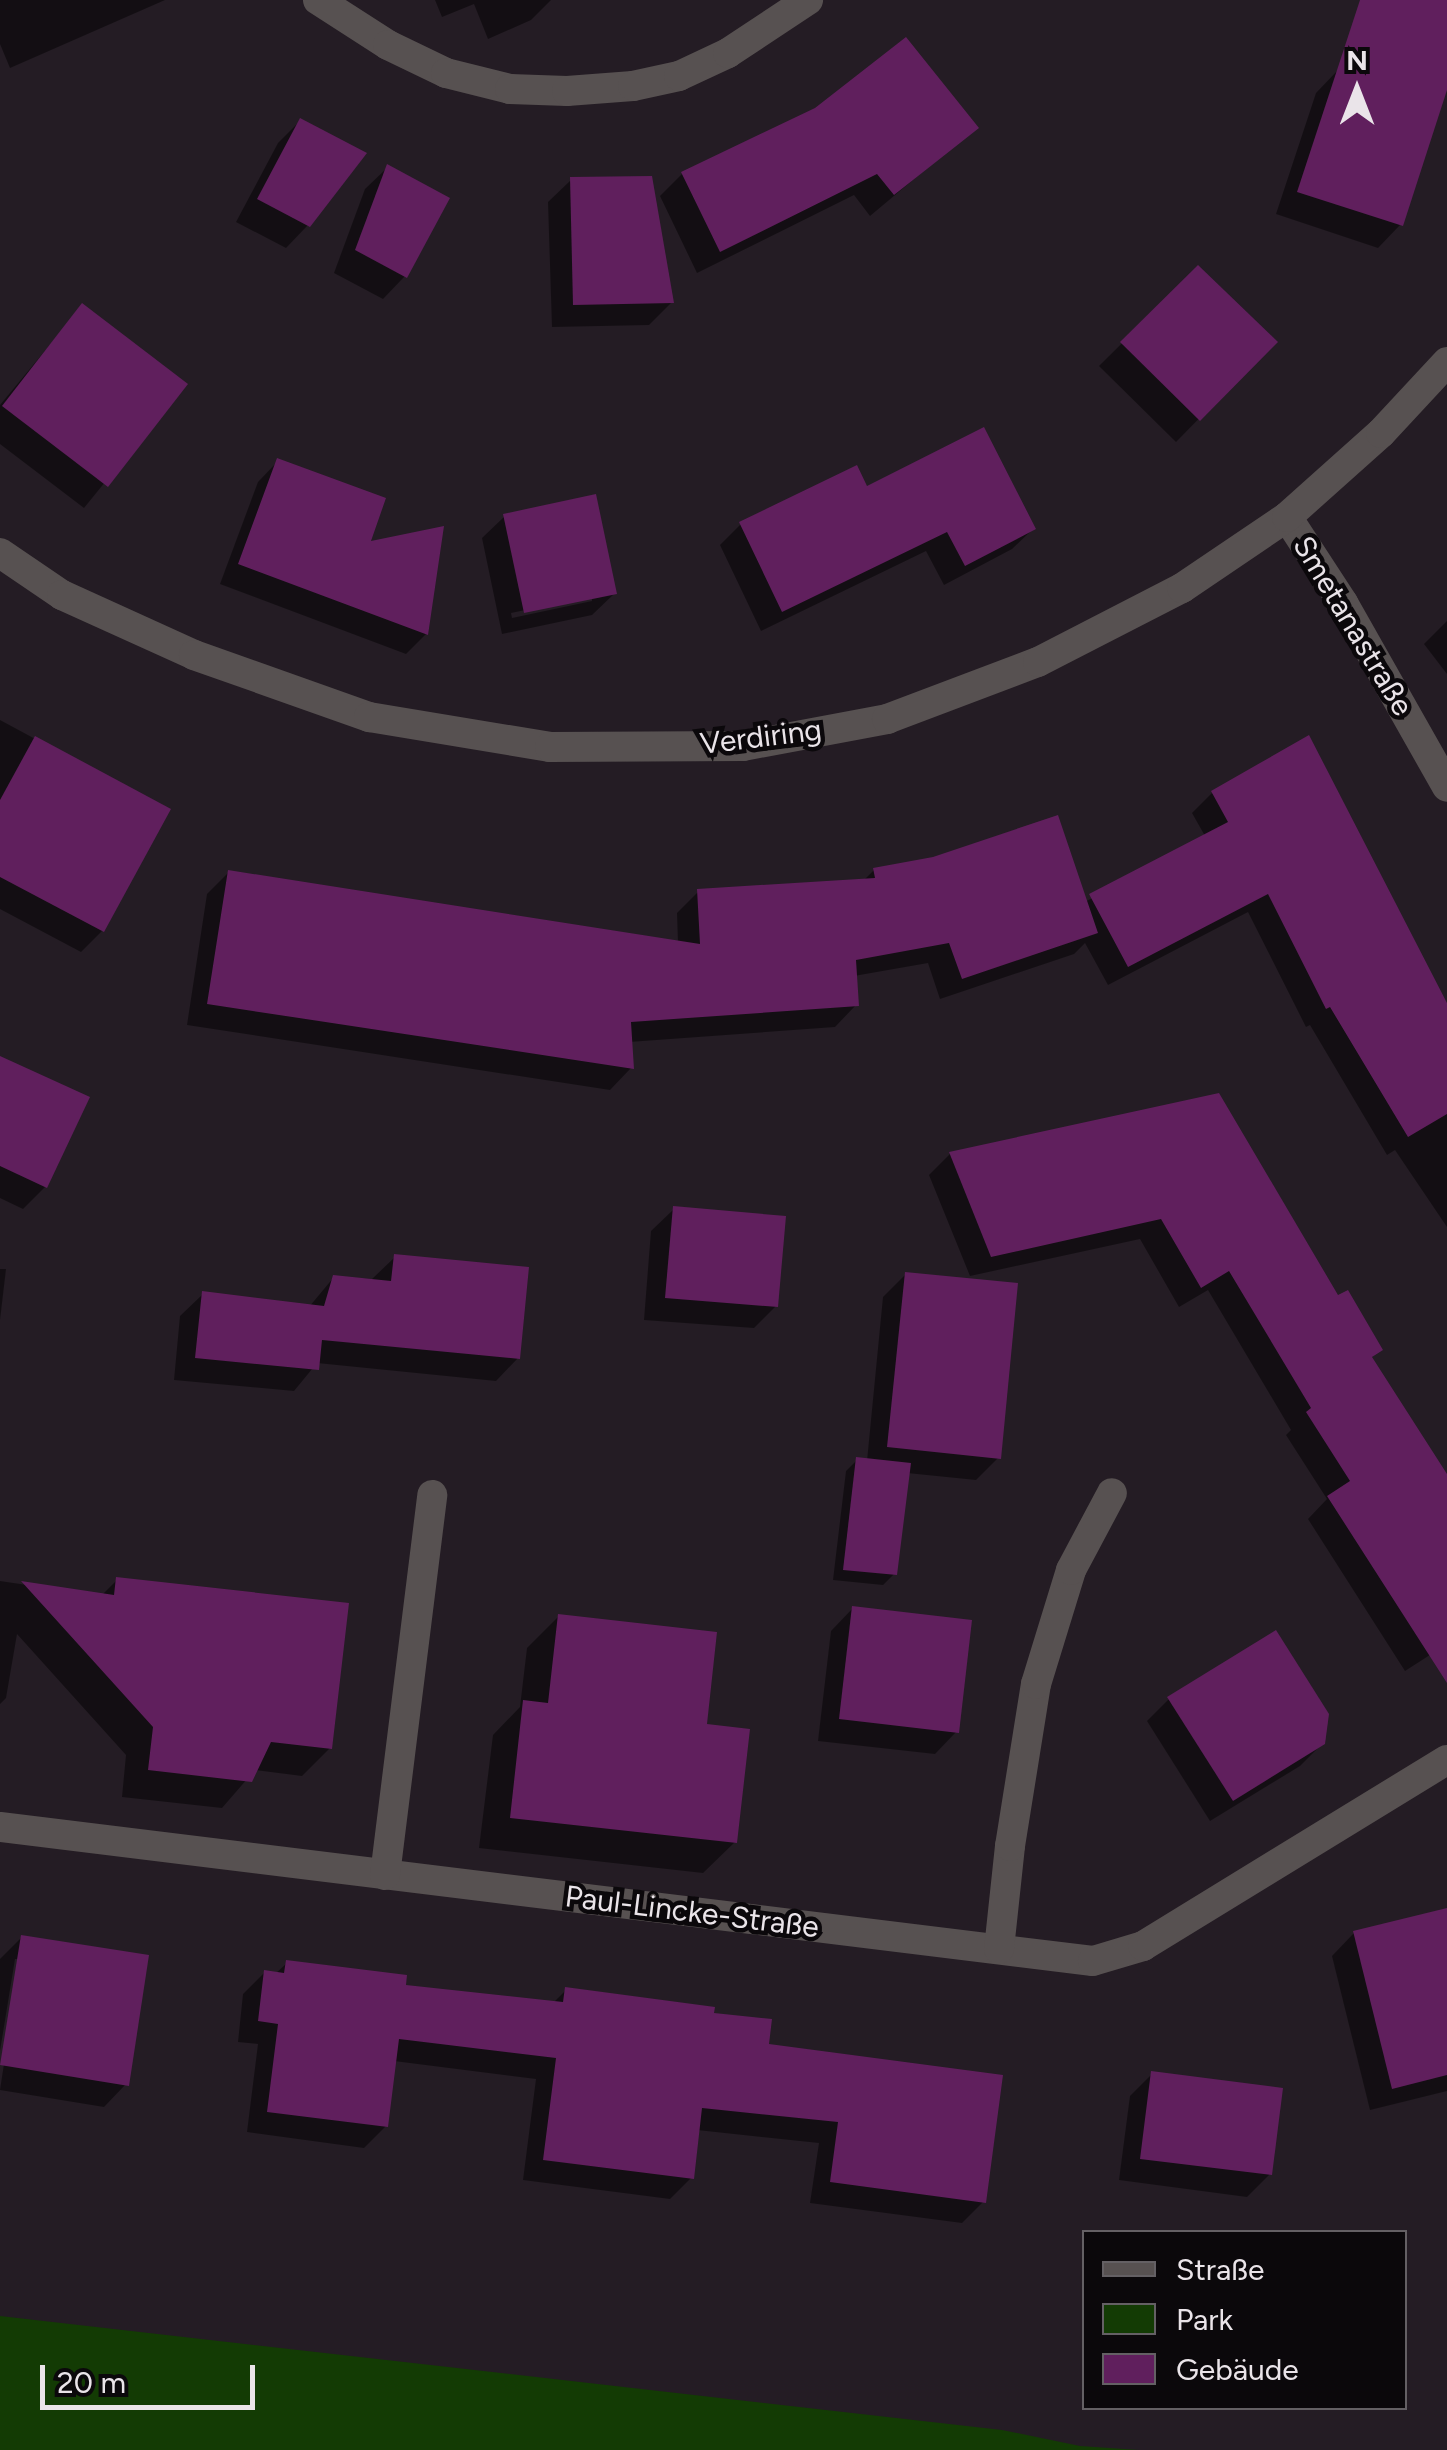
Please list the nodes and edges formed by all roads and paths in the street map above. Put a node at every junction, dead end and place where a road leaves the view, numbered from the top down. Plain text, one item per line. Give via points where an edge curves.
1 (318, 0) edge
2 (808, 0) edge
3 (1447, 362) edge
4 (1287, 517) junction
5 (0, 554) edge
6 (1447, 787) edge
7 (1112, 1493) dead end
8 (432, 1494) dead end
9 (1447, 1760) edge
10 (0, 1827) edge
11 (385, 1875) junction
12 (999, 1949) junction

1 - 2 street via 446,73 510,89 567,91 679,76 728,53
3 - 4 street, Verdiring via 1381,434
4 - 5 street, Verdiring via 1182,588 1038,662 887,719 744,746 550,747 369,717 194,655 62,595
4 - 6 street, Smetanastraße via 1344,603
7 - 12 street via 1071,1570 1036,1684
8 - 11 street
9 - 12 street, Paul-Lincke-Straße via 1142,1946 1093,1961
10 - 11 street, Paul-Lincke-Straße
11 - 12 street, Paul-Lincke-Straße

